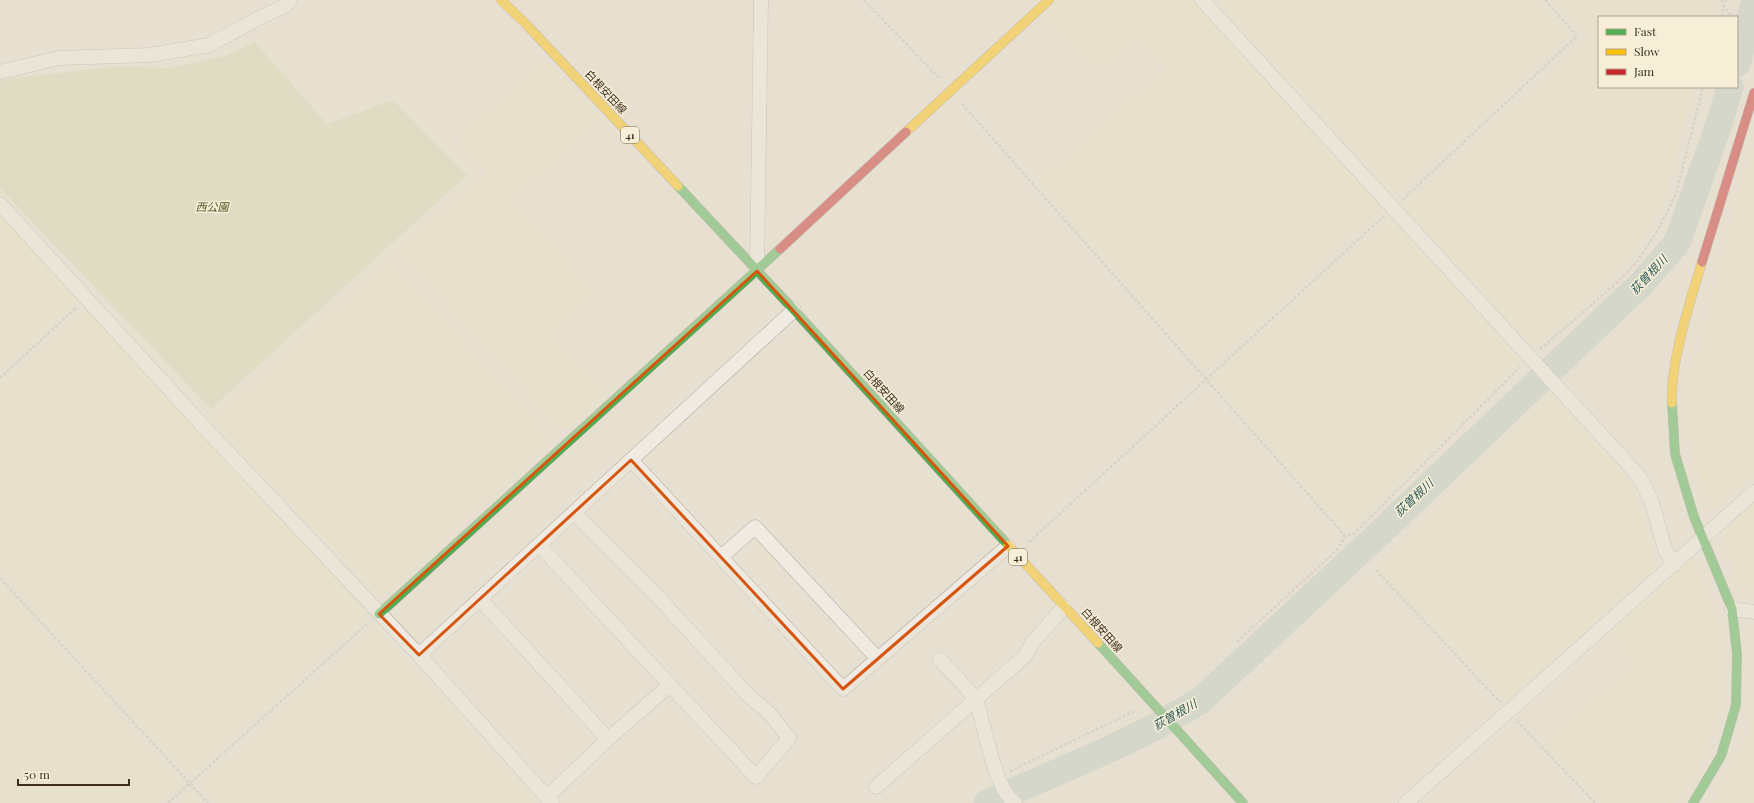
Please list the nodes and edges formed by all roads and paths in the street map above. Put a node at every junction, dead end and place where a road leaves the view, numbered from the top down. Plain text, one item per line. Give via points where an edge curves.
1 (290, 0) edge
2 (501, 0) edge
3 (761, 0) edge
4 (864, 0) edge
5 (1049, 0) edge
6 (1202, 0) edge
7 (1545, 0) edge
8 (1721, 0) edge
9 (1726, 0) edge
10 (1724, 7) junction
11 (1721, 16) edge
12 (1732, 16) edge
13 (1738, 22) edge
14 (1754, 39) edge
15 (0, 72) edge
16 (1703, 88) edge
17 (950, 90) junction
18 (1754, 93) edge
19 (0, 204) edge
20 (1393, 208) junction
21 (757, 271) junction
22 (87, 299) junction
23 (794, 310) junction
24 (1533, 360) junction
25 (0, 378) edge
26 (1206, 378) junction
27 (631, 460) junction
28 (1754, 492) edge
29 (574, 513) junction
30 (1345, 536) junction
31 (1704, 538) junction
32 (539, 545) junction
33 (1012, 550) junction
34 (722, 557) junction
35 (1674, 565) junction
36 (1376, 570) dead end
37 (0, 578) edge
38 (480, 599) junction
39 (1064, 607) junction
40 (1732, 609) junction
41 (1754, 612) edge
42 (379, 614) junction
43 (1237, 642) dead end
44 (419, 655) junction
45 (878, 659) junction
46 (940, 660) dead end
47 (670, 685) junction
48 (975, 700) junction
49 (1152, 703) junction
50 (1508, 712) junction
51 (608, 739) junction
52 (999, 780) junction
53 (190, 783) junction
54 (876, 787) dead end
55 (550, 800) edge
56 (1013, 801) edge
57 (168, 803) edge
58 (208, 803) edge
59 (1243, 803) edge
60 (1406, 803) edge
61 (1595, 803) edge
62 (1693, 803) edge

1 - 15 street via 285,6 209,45 150,55 59,58
2 - 21 street, 白根安田線 / 41 via 525,22
3 - 21 street
4 - 17 path
5 - 17 street
6 - 20 street
7 - 20 path via 1578,36
8 - 10 path
9 - 10 path
10 - 11 path
10 - 12 path
13 - 14 path
16 - 24 path via 1676,194 1658,230 1636,263 1618,282
17 - 21 street
17 - 26 path
18 - 31 street via 1701,265 1682,336 1672,394 1675,454 1694,517
19 - 22 street
20 - 24 street
20 - 26 path
21 - 23 street, 白根安田線 / 41
21 - 42 street
22 - 25 path
22 - 42 street
23 - 27 street
23 - 33 street, 白根安田線 / 41
24 - 30 path via 1355,532
24 - 35 street via 1639,476 1651,500 1665,549
26 - 30 path
26 - 33 path
27 - 29 street
27 - 34 street
28 - 31 street
29 - 32 street
29 - 47 street via 658,597 747,694 770,714 789,738 756,777
30 - 43 path via 1338,549
31 - 35 street
31 - 40 street
32 - 38 street
32 - 47 street
33 - 39 street, 白根安田線 / 41
33 - 45 street
34 - 45 street via 755,527
34 - 45 street via 843,689
35 - 50 street
36 - 50 path
37 - 53 path
38 - 44 street
38 - 51 street
39 - 48 street via 1032,643 1025,656
39 - 49 street, 白根安田線 / 41
40 - 41 street
40 - 62 street via 1737,654 1736,705 1721,756
42 - 44 street
42 - 53 path
44 - 55 street
46 - 48 street
47 - 51 street
48 - 52 street
48 - 54 street
49 - 52 path
49 - 59 street, 白根安田線 / 41
50 - 60 street
50 - 61 path
51 - 55 street
52 - 56 street
53 - 57 path
53 - 58 path

